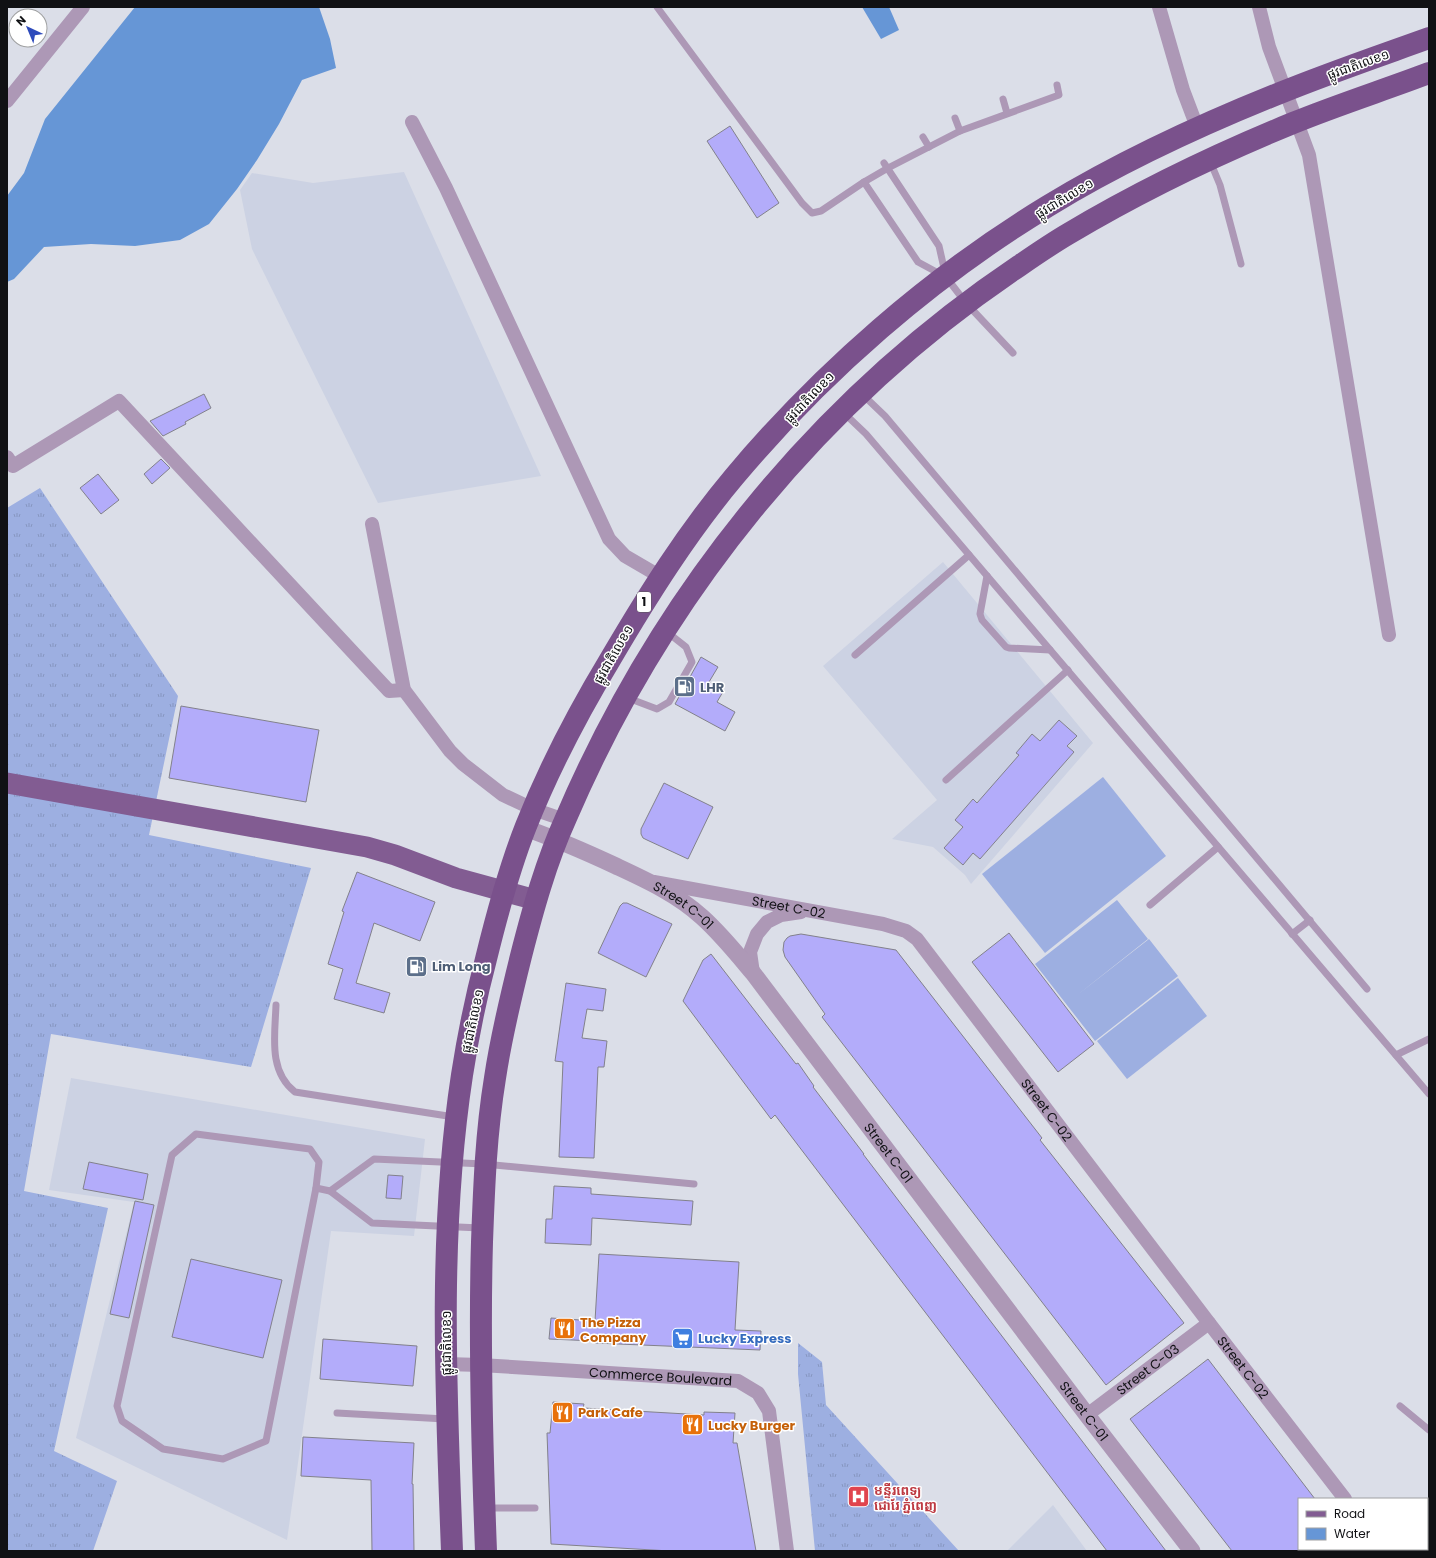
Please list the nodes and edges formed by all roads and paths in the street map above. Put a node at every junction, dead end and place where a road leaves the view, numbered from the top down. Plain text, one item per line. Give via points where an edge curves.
1 (83, 7) edge
2 (657, 7) edge
3 (1159, 7) edge
4 (1259, 7) edge
5 (1429, 38) edge
6 (1429, 73) edge
7 (1057, 85) dead end
8 (1285, 90) junction
9 (1003, 99) dead end
10 (7, 101) edge
11 (1007, 113) junction
12 (954, 118) dead end
13 (1297, 121) junction
14 (412, 122) dead end
15 (1197, 127) junction
16 (960, 131) junction
17 (923, 137) dead end
18 (929, 147) junction
19 (1209, 159) junction
20 (886, 165) junction
21 (864, 182) junction
22 (1241, 264) dead end
23 (946, 276) junction
24 (966, 304) junction
25 (1013, 354) dead end
26 (861, 393) junction
27 (842, 411) junction
28 (7, 457) edge
29 (372, 524) dead end
30 (970, 555) junction
31 (987, 576) junction
32 (661, 577) junction
33 (664, 631) junction
34 (1389, 635) dead end
35 (1050, 650) junction
36 (855, 656) dead end
37 (1068, 670) junction
38 (404, 690) junction
39 (626, 697) junction
40 (946, 780) dead end
41 (7, 783) edge
42 (529, 819) junction
43 (565, 820) junction
44 (557, 840) junction
45 (1218, 847) junction
46 (648, 881) junction
47 (504, 891) junction
48 (536, 900) junction
49 (1150, 905) dead end
50 (811, 910) junction
51 (1310, 920) junction
52 (1292, 934) junction
53 (753, 973) junction
54 (1367, 989) dead end
55 (276, 1006) dead end
56 (1429, 1039) edge
57 (1396, 1056) junction
58 (1429, 1094) edge
59 (456, 1117) junction
60 (452, 1162) junction
61 (484, 1164) junction
62 (694, 1184) dead end
63 (316, 1188) junction
64 (330, 1191) junction
65 (448, 1227) junction
66 (482, 1228) junction
67 (1209, 1323) junction
68 (446, 1364) junction
69 (480, 1365) junction
70 (1400, 1406) dead end
71 (337, 1413) dead end
72 (1087, 1415) junction
73 (447, 1419) junction
74 (1429, 1430) edge
75 (1344, 1498) edge
76 (484, 1508) junction
77 (534, 1508) dead end
78 (452, 1551) edge
79 (486, 1551) edge
80 (787, 1551) edge
81 (1192, 1551) edge

1 - 10 street
2 - 21 lane via 812,213 821,211
3 - 15 street via 1183,90
4 - 8 street via 1269,47
5 - 8 highway, ផ្លូវជាតិលេខ១ / 1
6 - 13 highway
7 - 11 lane via 1059,95
8 - 13 street
8 - 15 highway, ផ្លូវជាតិលេខ១ / 1
9 - 11 lane
11 - 16 lane
12 - 16 lane
13 - 19 highway
13 - 34 street via 1309,155
14 - 32 street via 450,195 609,540 625,556
15 - 23 highway, ផ្លូវជាតិលេខ១ / 1 via 1115,168 1047,207
16 - 18 lane
17 - 18 lane
18 - 20 lane
19 - 22 lane via 1220,185
19 - 24 highway via 1130,198 1063,237
20 - 21 lane
20 - 23 lane via 939,246
21 - 23 lane via 918,262
23 - 24 lane
23 - 32 highway, ផ្លូវជាតិលេខ១ / 1 via 871,337 813,392 734,478
24 - 25 lane
24 - 26 highway via 893,362
26 - 27 highway
26 - 51 lane via 885,416
27 - 30 lane via 866,434
27 - 33 highway via 758,501 721,548
28 - 38 street via 13,466 119,401 389,691
29 - 38 street
30 - 31 lane
30 - 36 lane
31 - 35 lane
31 - 35 lane via 980,614 982,620 1006,647
32 - 42 highway, ផ្លូវជាតិលេខ១ / 1 via 597,681
33 - 39 highway
33 - 39 lane via 686,647 692,662 681,682 669,702 657,709
35 - 37 lane
37 - 40 lane
37 - 45 lane
38 - 42 street via 450,751
39 - 43 highway via 592,760
41 - 47 main road via 366,848
42 - 43 street
42 - 44 street, Street C-01
42 - 47 highway, ផ្លូវជាតិលេខ១ / 1
43 - 44 highway
44 - 46 street, Street C-01
44 - 48 highway
45 - 49 lane
45 - 52 lane
46 - 50 street, Street C-02
46 - 53 street, Street C-01 via 682,901 701,916
47 - 48 main road
47 - 59 highway, ផ្លូវជាតិលេខ១ / 1 via 474,1005
48 - 61 highway via 504,1027
50 - 53 street via 781,915 767,922 757,934 750,952
50 - 67 street, Street C-02 via 891,926 906,931 917,939
51 - 52 lane
51 - 54 lane
52 - 57 lane
53 - 72 street, Street C-01
55 - 59 lane via 274,1048 279,1073 287,1086 295,1092
56 - 57 lane
57 - 58 lane
59 - 60 highway, ផ្លូវជាតិលេខ១ / 1
60 - 61 lane
60 - 64 lane via 374,1160
60 - 65 highway, ផ្លូវជាតិលេខ១ / 1
61 - 62 lane
61 - 66 highway
63 - 63 lane via 266,1441 223,1459 163,1449 122,1421 117,1406 172,1154 196,1134 310,1149 319,1162
63 - 64 lane
64 - 65 lane via 372,1223
65 - 66 lane
65 - 68 highway, ផ្លូវជាតិលេខ១ / 1
66 - 69 highway
67 - 72 street, Street C-03
67 - 75 street, Street C-02
68 - 69 street, Commerce Boulevard
68 - 73 highway, ផ្លូវជាតិលេខ១ / 1
69 - 76 highway
69 - 80 street, Commerce Boulevard via 738,1381 758,1393 769,1411
70 - 74 lane
71 - 73 lane
72 - 81 street, Street C-01
73 - 78 highway, ផ្លូវជាតិលេខ១ / 1
76 - 77 lane
76 - 79 highway

